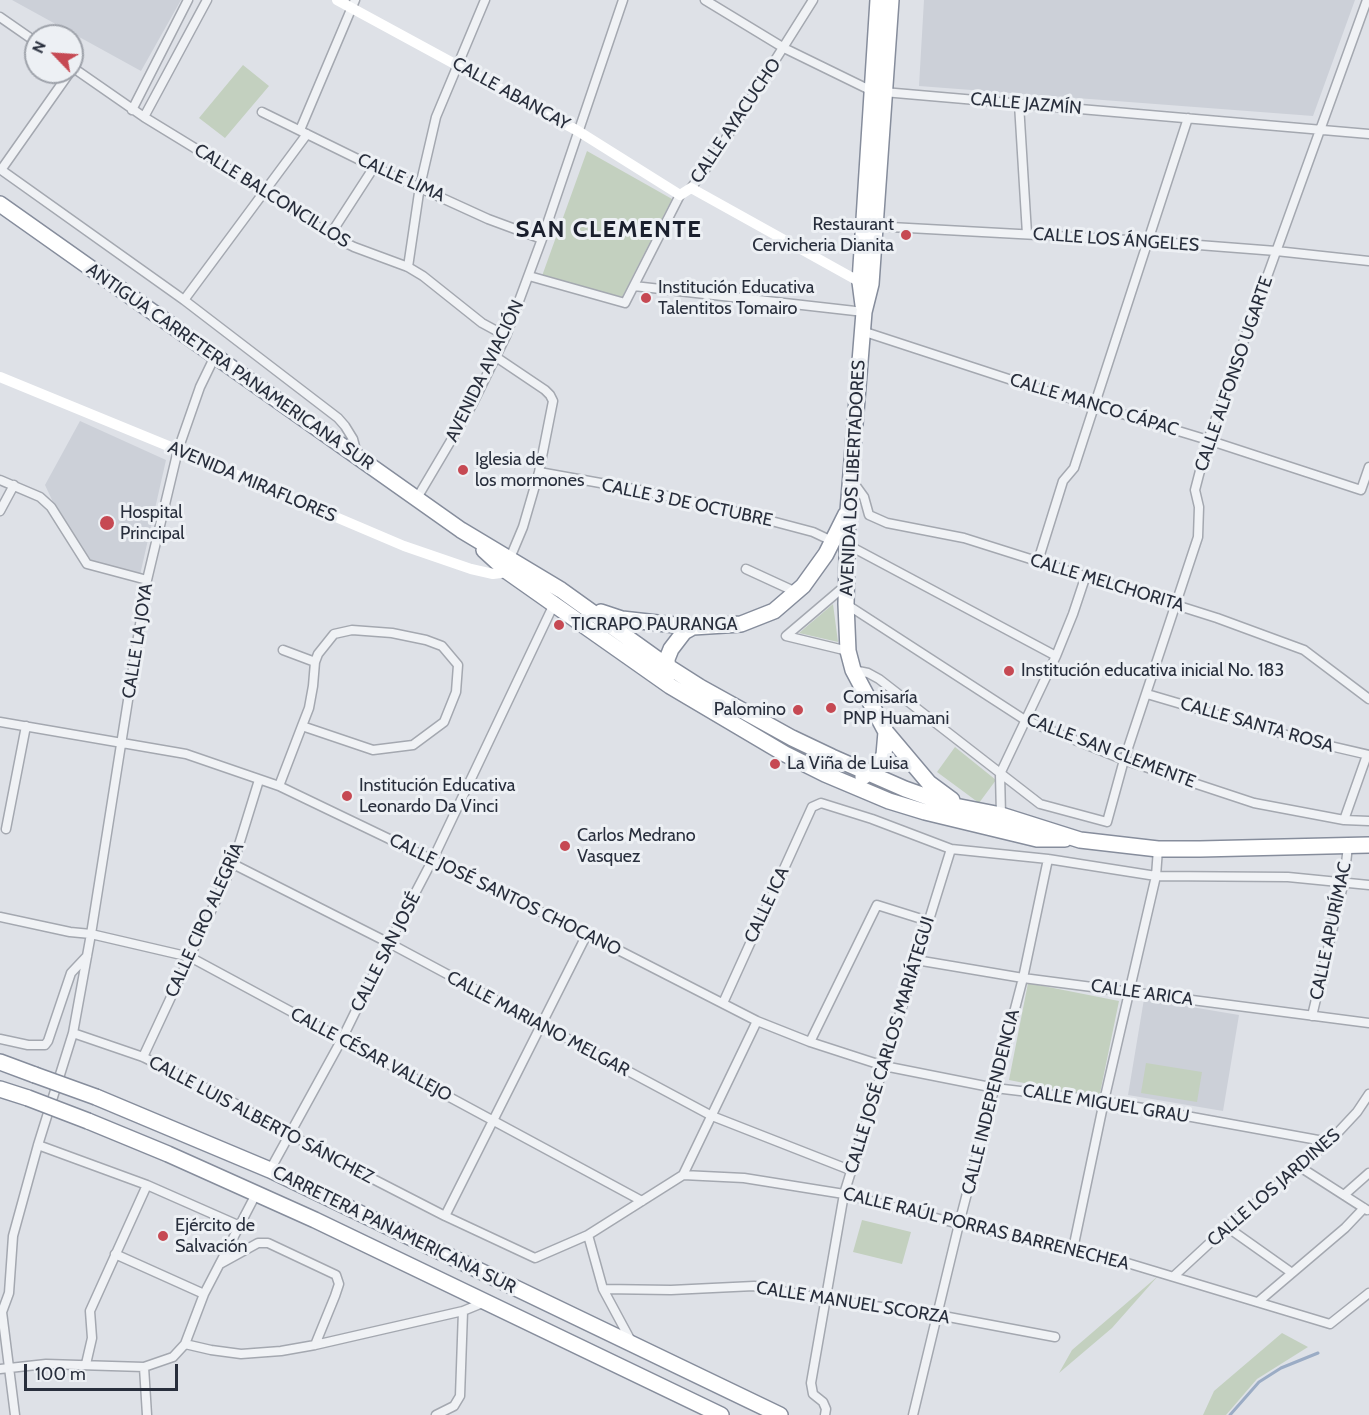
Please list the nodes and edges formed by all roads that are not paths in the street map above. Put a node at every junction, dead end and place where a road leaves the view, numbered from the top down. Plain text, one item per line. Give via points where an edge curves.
1 (188, 0) edge
2 (207, 0) edge
3 (337, 0) edge
4 (485, 0) edge
5 (623, 0) edge
6 (813, 0) edge
7 (878, 0) edge
8 (891, 0) edge
9 (1367, 0) edge
10 (710, 1) edge
11 (353, 4) edge
12 (0, 17) edge
13 (24, 34) edge
14 (784, 48) junction
15 (458, 65) junction
16 (84, 77) edge
17 (61, 84) edge
18 (878, 92) junction
19 (1018, 104) junction
20 (132, 110) junction
21 (262, 112) dead end
22 (144, 117) junction
23 (1188, 118) junction
24 (1320, 128) junction
25 (578, 131) junction
26 (303, 132) junction
27 (1369, 134) edge
28 (374, 167) junction
29 (0, 170) edge
30 (420, 186) junction
31 (692, 188) junction
32 (265, 191) junction
33 (681, 195) junction
34 (0, 204) edge
35 (869, 226) junction
36 (1027, 234) junction
37 (330, 235) junction
38 (542, 239) junction
39 (1147, 241) junction
40 (1276, 251) junction
41 (1369, 261) edge
42 (408, 267) junction
43 (529, 276) junction
44 (860, 282) junction
45 (634, 286) junction
46 (184, 300) junction
47 (864, 312) junction
48 (862, 332) junction
49 (506, 336) junction
50 (215, 356) junction
51 (496, 357) junction
52 (0, 377) edge
53 (1095, 406) junction
54 (1208, 440) junction
55 (178, 450) junction
56 (358, 457) junction
57 (1369, 467) edge
58 (539, 472) junction
59 (851, 478) junction
60 (0, 480) edge
61 (14, 485) junction
62 (417, 498) junction
63 (0, 511) edge
64 (842, 547) junction
65 (1038, 561) junction
66 (509, 565) junction
67 (746, 569) dead end
68 (1085, 578) junction
69 (147, 580) junction
70 (846, 585) junction
71 (796, 592) junction
72 (554, 604) junction
73 (846, 604) junction
74 (1176, 604) junction
75 (583, 605) junction
76 (693, 627) junction
77 (283, 650) dead end
78 (848, 651) junction
79 (1056, 656) junction
80 (315, 662) junction
81 (667, 666) junction
82 (853, 670) junction
83 (670, 686) junction
84 (1147, 694) junction
85 (1369, 699) edge
86 (1025, 720) junction
87 (0, 722) edge
88 (27, 726) junction
89 (302, 726) junction
90 (886, 732) junction
91 (121, 742) junction
92 (1368, 755) edge
93 (1124, 760) junction
94 (870, 773) junction
95 (1000, 774) junction
96 (260, 780) junction
97 (850, 785) junction
98 (279, 786) junction
99 (974, 809) junction
100 (1001, 815) junction
101 (1344, 820) junction
102 (1369, 821) edge
103 (6, 829) dead end
104 (1080, 840) junction
105 (1369, 845) edge
106 (1348, 846) junction
107 (951, 849) junction
108 (1158, 849) junction
109 (433, 859) junction
110 (1048, 859) junction
111 (233, 864) junction
112 (1156, 876) junction
113 (1344, 882) junction
114 (1369, 885) edge
115 (0, 917) edge
116 (928, 921) junction
117 (91, 933) junction
118 (587, 934) junction
119 (388, 943) junction
120 (87, 956) junction
121 (190, 957) junction
122 (916, 960) junction
123 (1023, 978) junction
124 (1131, 991) junction
125 (723, 1003) junction
126 (1312, 1016) junction
127 (757, 1021) junction
128 (1369, 1023) edge
129 (541, 1026) junction
130 (73, 1033) junction
131 (0, 1039) edge
132 (342, 1039) junction
133 (810, 1042) junction
134 (143, 1057) junction
135 (0, 1062) edge
136 (884, 1066) junction
137 (995, 1088) junction
138 (0, 1089) edge
139 (1368, 1099) edge
140 (1104, 1101) junction
141 (712, 1116) junction
142 (493, 1120) junction
143 (288, 1133) junction
144 (1329, 1142) junction
145 (38, 1145) junction
146 (1299, 1167) junction
147 (270, 1170) junction
148 (850, 1170) junction
149 (1369, 1173) edge
150 (683, 1175) junction
151 (147, 1185) junction
152 (256, 1194) junction
153 (844, 1194) junction
154 (1344, 1195) junction
155 (642, 1201) junction
156 (1367, 1209) edge
157 (445, 1216) junction
158 (959, 1224) junction
159 (240, 1227) junction
160 (1227, 1227) junction
161 (588, 1235) junction
162 (1073, 1249) junction
163 (115, 1254) junction
164 (220, 1264) junction
165 (1292, 1273) junction
166 (1174, 1276) junction
167 (603, 1288) junction
168 (1369, 1293) edge
169 (204, 1294) junction
170 (825, 1299) junction
171 (486, 1302) junction
172 (1258, 1302) junction
173 (463, 1311) junction
174 (1, 1313) edge
175 (938, 1315) junction
176 (1055, 1337) dead end
177 (185, 1344) junction
178 (632, 1344) junction
179 (315, 1345) junction
180 (86, 1365) junction
181 (144, 1367) junction
182 (5, 1369) edge
183 (15, 1415) edge
184 (147, 1415) edge
185 (436, 1415) edge
186 (720, 1415) edge
187 (780, 1415) edge
188 (825, 1415) edge
189 (913, 1415) edge

1 - 20 street
2 - 22 street
3 - 11 street, CALLE ABANCAY
4 - 15 street
5 - 25 street, AVENIDA AVIACIÓN
6 - 14 street, CALLE AYACUCHO
7 - 18 highway, AVENIDA LOS LIBERTADORES
8 - 18 highway, AVENIDA LOS LIBERTADORES
9 - 24 street, CALLE ALFONSO UGARTE
10 - 14 street, CALLE JAZMÍN
11 - 15 street, CALLE ABANCAY
11 - 26 street
12 - 13 street
14 - 18 street, CALLE JAZMÍN
14 - 31 street, CALLE AYACUCHO
15 - 25 street, CALLE ABANCAY
15 - 30 street via 436,117
16 - 20 street, CALLE BALCONCILLOS
17 - 29 street
18 - 19 street, CALLE JAZMÍN
18 - 35 highway, AVENIDA LOS LIBERTADORES
19 - 23 street, CALLE JAZMÍN
19 - 36 street
20 - 22 street, CALLE BALCONCILLOS
21 - 26 street, CALLE LIMA
22 - 32 street, CALLE BALCONCILLOS
23 - 24 street, CALLE JAZMÍN
23 - 39 street
24 - 27 street, CALLE JAZMÍN
24 - 40 street, CALLE ALFONSO UGARTE
25 - 33 street, CALLE ABANCAY
25 - 38 street, AVENIDA AVIACIÓN
26 - 28 street, CALLE LIMA
26 - 32 street
28 - 30 street, CALLE LIMA
28 - 37 street
29 - 46 street
30 - 38 street, CALLE LIMA via 488,219
30 - 42 street
31 - 33 street, CALLE AYACUCHO
31 - 44 street
32 - 37 street, CALLE BALCONCILLOS
32 - 46 street
33 - 45 street, CALLE AYACUCHO
34 - 50 highway, ANTIGUA CARRETERA PANAMERICANA SUR
35 - 36 street, CALLE LOS ÁNGELES
35 - 44 highway, AVENIDA LOS LIBERTADORES
35 - 47 highway, AVENIDA LOS LIBERTADORES via 871,284
36 - 39 street, CALLE LOS ÁNGELES
37 - 42 street, CALLE BALCONCILLOS
38 - 43 street, AVENIDA AVIACIÓN
39 - 40 street, CALLE LOS ÁNGELES
39 - 53 street
40 - 41 street, CALLE LOS ÁNGELES
40 - 54 street, CALLE ALFONSO UGARTE
42 - 49 street, CALLE BALCONCILLOS via 482,323
43 - 45 street, CALLE AYACUCHO via 625,303
43 - 49 street, AVENIDA AVIACIÓN
44 - 47 highway, AVENIDA LOS LIBERTADORES
45 - 47 street
46 - 56 street via 338,418 353,439
47 - 48 highway, AVENIDA LOS LIBERTADORES
48 - 53 street, CALLE MANCO CÁPAC
48 - 59 highway, AVENIDA LOS LIBERTADORES
49 - 51 street, AVENIDA AVIACIÓN
50 - 55 street, CALLE LA JOYA
50 - 56 highway, ANTIGUA CARRETERA PANAMERICANA SUR
51 - 58 street via 545,390 553,401
51 - 62 street, AVENIDA AVIACIÓN
52 - 55 street, AVENIDA MIRAFLORES
53 - 54 street, CALLE MANCO CÁPAC
53 - 65 street via 1074,468 1063,481
54 - 57 street, CALLE MANCO CÁPAC via 1361,490
54 - 74 street, CALLE ALFONSO UGARTE via 1195,490 1198,537
55 - 66 street, AVENIDA MIRAFLORES via 441,560 493,574
55 - 69 street, CALLE LA JOYA
56 - 62 highway, ANTIGUA CARRETERA PANAMERICANA SUR
58 - 64 street, CALLE 3 DE OCTUBRE via 726,509 813,532
58 - 66 street
59 - 64 highway, AVENIDA LOS LIBERTADORES
59 - 65 street, CALLE MELCHORITA via 864,497 869,514 887,523 964,538
60 - 61 street
61 - 63 street
61 - 69 street via 51,507 87,564
62 - 66 highway, ANTIGUA CARRETERA PANAMERICANA SUR
64 - 70 highway, AVENIDA LOS LIBERTADORES
64 - 71 highway
64 - 79 street, CALLE 3 DE OCTUBRE
65 - 68 street, CALLE MELCHORITA
66 - 72 highway, ANTIGUA CARRETERA PANAMERICANA SUR
66 - 75 highway, ANTIGUA CARRETERA PANAMERICANA SUR
67 - 71 street
68 - 74 street, CALLE MELCHORITA
68 - 79 street
69 - 91 street, CALLE LA JOYA
70 - 73 highway, AVENIDA LOS LIBERTADORES
70 - 78 street via 786,636
71 - 76 highway via 774,610 741,624
72 - 83 highway, ANTIGUA CARRETERA PANAMERICANA SUR
72 - 109 street, CALLE SAN JOSÉ
73 - 78 highway, AVENIDA LOS LIBERTADORES
73 - 86 street, CALLE SAN CLEMENTE
74 - 84 street, CALLE ALFONSO UGARTE
74 - 85 street, CALLE MELCHORITA via 1304,650
75 - 76 highway via 622,620
75 - 81 highway, ANTIGUA CARRETERA PANAMERICANA SUR
76 - 81 highway via 676,641
77 - 80 street
78 - 82 highway, AVENIDA LOS LIBERTADORES
79 - 86 street
80 - 89 street via 309,708
80 - 89 street via 334,634 352,630 426,640 442,646 458,665 456,692 444,722 413,745 373,750
81 - 83 highway
81 - 94 highway, ANTIGUA CARRETERA PANAMERICANA SUR via 792,738
82 - 90 highway, AVENIDA LOS LIBERTADORES
82 - 95 street via 879,679
83 - 97 highway, ANTIGUA CARRETERA PANAMERICANA SUR via 785,754
84 - 92 street, CALLE SANTA ROSA
84 - 93 street, CALLE ALFONSO UGARTE
86 - 93 street, CALLE SAN CLEMENTE
86 - 95 street
87 - 88 street, CALLE JOSÉ SANTOS CHOCANO
88 - 91 street, CALLE JOSÉ SANTOS CHOCANO
88 - 103 street
89 - 98 street
90 - 94 highway via 884,755
90 - 99 highway, AVENIDA LOS LIBERTADORES via 928,783
91 - 96 street, CALLE JOSÉ SANTOS CHOCANO via 186,754
91 - 117 street, CALLE LA JOYA
92 - 101 street
93 - 95 street, CALLE ALFONSO UGARTE via 1107,822 1040,804
93 - 101 street, CALLE SAN CLEMENTE via 1254,803
94 - 97 highway
94 - 99 highway, ANTIGUA CARRETERA PANAMERICANA SUR via 950,805
95 - 100 street
96 - 98 street, CALLE JOSÉ SANTOS CHOCANO
96 - 111 street, CALLE CIRO ALEGRÍA
97 - 104 highway, ANTIGUA CARRETERA PANAMERICANA SUR via 925,812 998,831 1037,839
98 - 109 street, CALLE JOSÉ SANTOS CHOCANO
99 - 100 highway, ANTIGUA CARRETERA PANAMERICANA SUR
100 - 104 highway, ANTIGUA CARRETERA PANAMERICANA SUR
101 - 102 street, CALLE SAN CLEMENTE
104 - 108 highway, ANTIGUA CARRETERA PANAMERICANA SUR
105 - 106 highway, ANTIGUA CARRETERA PANAMERICANA SUR
106 - 108 highway, ANTIGUA CARRETERA PANAMERICANA SUR
106 - 113 street, CALLE APURÍMAC
107 - 110 street
107 - 116 street, CALLE JOSÉ CARLOS MARIÁTEGUI
107 - 125 street, CALLE ICA via 828,804 812,807
108 - 112 street
109 - 118 street, CALLE JOSÉ SANTOS CHOCANO
109 - 119 street, CALLE SAN JOSÉ
110 - 112 street
110 - 123 street, CALLE INDEPENDENCIA
111 - 119 street, CALLE MARIANO MELGAR
111 - 121 street, CALLE CIRO ALEGRÍA
112 - 113 street via 1288,877
112 - 124 street
113 - 114 street
113 - 126 street, CALLE APURÍMAC
115 - 117 street, CALLE CÉSAR VALLEJO
116 - 122 street, CALLE JOSÉ CARLOS MARIÁTEGUI
116 - 133 street via 877,905
117 - 120 street, CALLE LA JOYA
117 - 121 street, CALLE CÉSAR VALLEJO
118 - 125 street, CALLE JOSÉ SANTOS CHOCANO
118 - 129 street
119 - 129 street, CALLE MARIANO MELGAR
119 - 132 street, CALLE SAN JOSÉ
120 - 130 street, CALLE LA JOYA
120 - 131 street via 70,974 45,1045
121 - 132 street, CALLE CÉSAR VALLEJO
121 - 134 street, CALLE CIRO ALEGRÍA
122 - 123 street, CALLE ARICA
122 - 136 street, CALLE JOSÉ CARLOS MARIÁTEGUI
123 - 124 street, CALLE ARICA
123 - 137 street, CALLE INDEPENDENCIA
124 - 126 street, CALLE ARICA
124 - 140 street
125 - 127 street, CALLE JOSÉ SANTOS CHOCANO
126 - 128 street, CALLE ARICA
127 - 133 street, CALLE JOSÉ SANTOS CHOCANO
127 - 141 street
129 - 141 street, CALLE MARIANO MELGAR
129 - 142 street
130 - 134 street, CALLE LUIS ALBERTO SÁNCHEZ
130 - 145 street, CALLE LA JOYA
132 - 142 street, CALLE CÉSAR VALLEJO
132 - 143 street, CALLE SAN JOSÉ
133 - 136 street, CALLE JOSÉ SANTOS CHOCANO
134 - 143 street, CALLE LUIS ALBERTO SÁNCHEZ
135 - 147 highway, CARRETERA PANAMERICANA SUR, bridge via 96,1097
136 - 137 street, CALLE MIGUEL GRAU
136 - 148 street, CALLE JOSÉ CARLOS MARIÁTEGUI
137 - 140 street, CALLE MIGUEL GRAU
137 - 158 street, CALLE INDEPENDENCIA
138 - 152 highway, CARRETERA PANAMERICANA SUR, bridge via 88,1121
139 - 144 street, CALLE LOS JARDINES
140 - 144 street, CALLE MIGUEL GRAU
140 - 162 street
141 - 148 street, CALLE MARIANO MELGAR
141 - 150 street
142 - 155 street, CALLE CÉSAR VALLEJO
142 - 157 street
143 - 147 street, CALLE SAN JOSÉ
143 - 157 street, CALLE LUIS ALBERTO SÁNCHEZ
144 - 146 street, CALLE LOS JARDINES
145 - 151 street
145 - 174 street, CALLE LA JOYA via 15,1228 9,1293
146 - 154 street
146 - 160 street, CALLE LOS JARDINES
147 - 178 highway, CARRETERA PANAMERICANA SUR
148 - 153 street, CALLE JOSÉ CARLOS MARIÁTEGUI
149 - 154 street
150 - 153 street, CALLE RAÚL PORRAS BARRENECHEA via 744,1178
150 - 155 street
151 - 159 street
151 - 163 street
152 - 159 street
152 - 171 highway, CARRETERA PANAMERICANA SUR
153 - 158 street, CALLE RAÚL PORRAS BARRENECHEA
153 - 170 street, CALLE JOSÉ CARLOS MARIÁTEGUI
154 - 156 street
155 - 161 street
156 - 165 street
157 - 161 street, CALLE LUIS ALBERTO SÁNCHEZ via 535,1258
158 - 162 street, CALLE RAÚL PORRAS BARRENECHEA
158 - 175 street, CALLE INDEPENDENCIA
159 - 164 street
160 - 165 street
160 - 166 street, CALLE LOS JARDINES
161 - 167 street
162 - 166 street, CALLE RAÚL PORRAS BARRENECHEA
163 - 169 street
163 - 180 street via 90,1311 92,1338
164 - 169 street
164 - 179 street via 258,1243 268,1243 336,1275 339,1284
165 - 172 street
166 - 172 street, CALLE RAÚL PORRAS BARRENECHEA
167 - 170 street, CALLE MANUEL SCORZA via 754,1286
167 - 178 street
168 - 172 street, CALLE RAÚL PORRAS BARRENECHEA via 1330,1324
169 - 177 street
170 - 175 street, CALLE MANUEL SCORZA
170 - 188 street, CALLE JOSÉ CARLOS MARIÁTEGUI via 812,1383 813,1394 823,1402
171 - 173 street
171 - 186 highway, CARRETERA PANAMERICANA SUR
173 - 179 street
173 - 185 street via 460,1396 454,1406
174 - 182 street
175 - 176 street, CALLE MANUEL SCORZA
175 - 189 street, CALLE INDEPENDENCIA
177 - 179 street via 241,1354
177 - 181 street via 173,1357
178 - 187 highway, CARRETERA PANAMERICANA SUR
180 - 181 street
180 - 182 street
181 - 184 street
182 - 183 street

